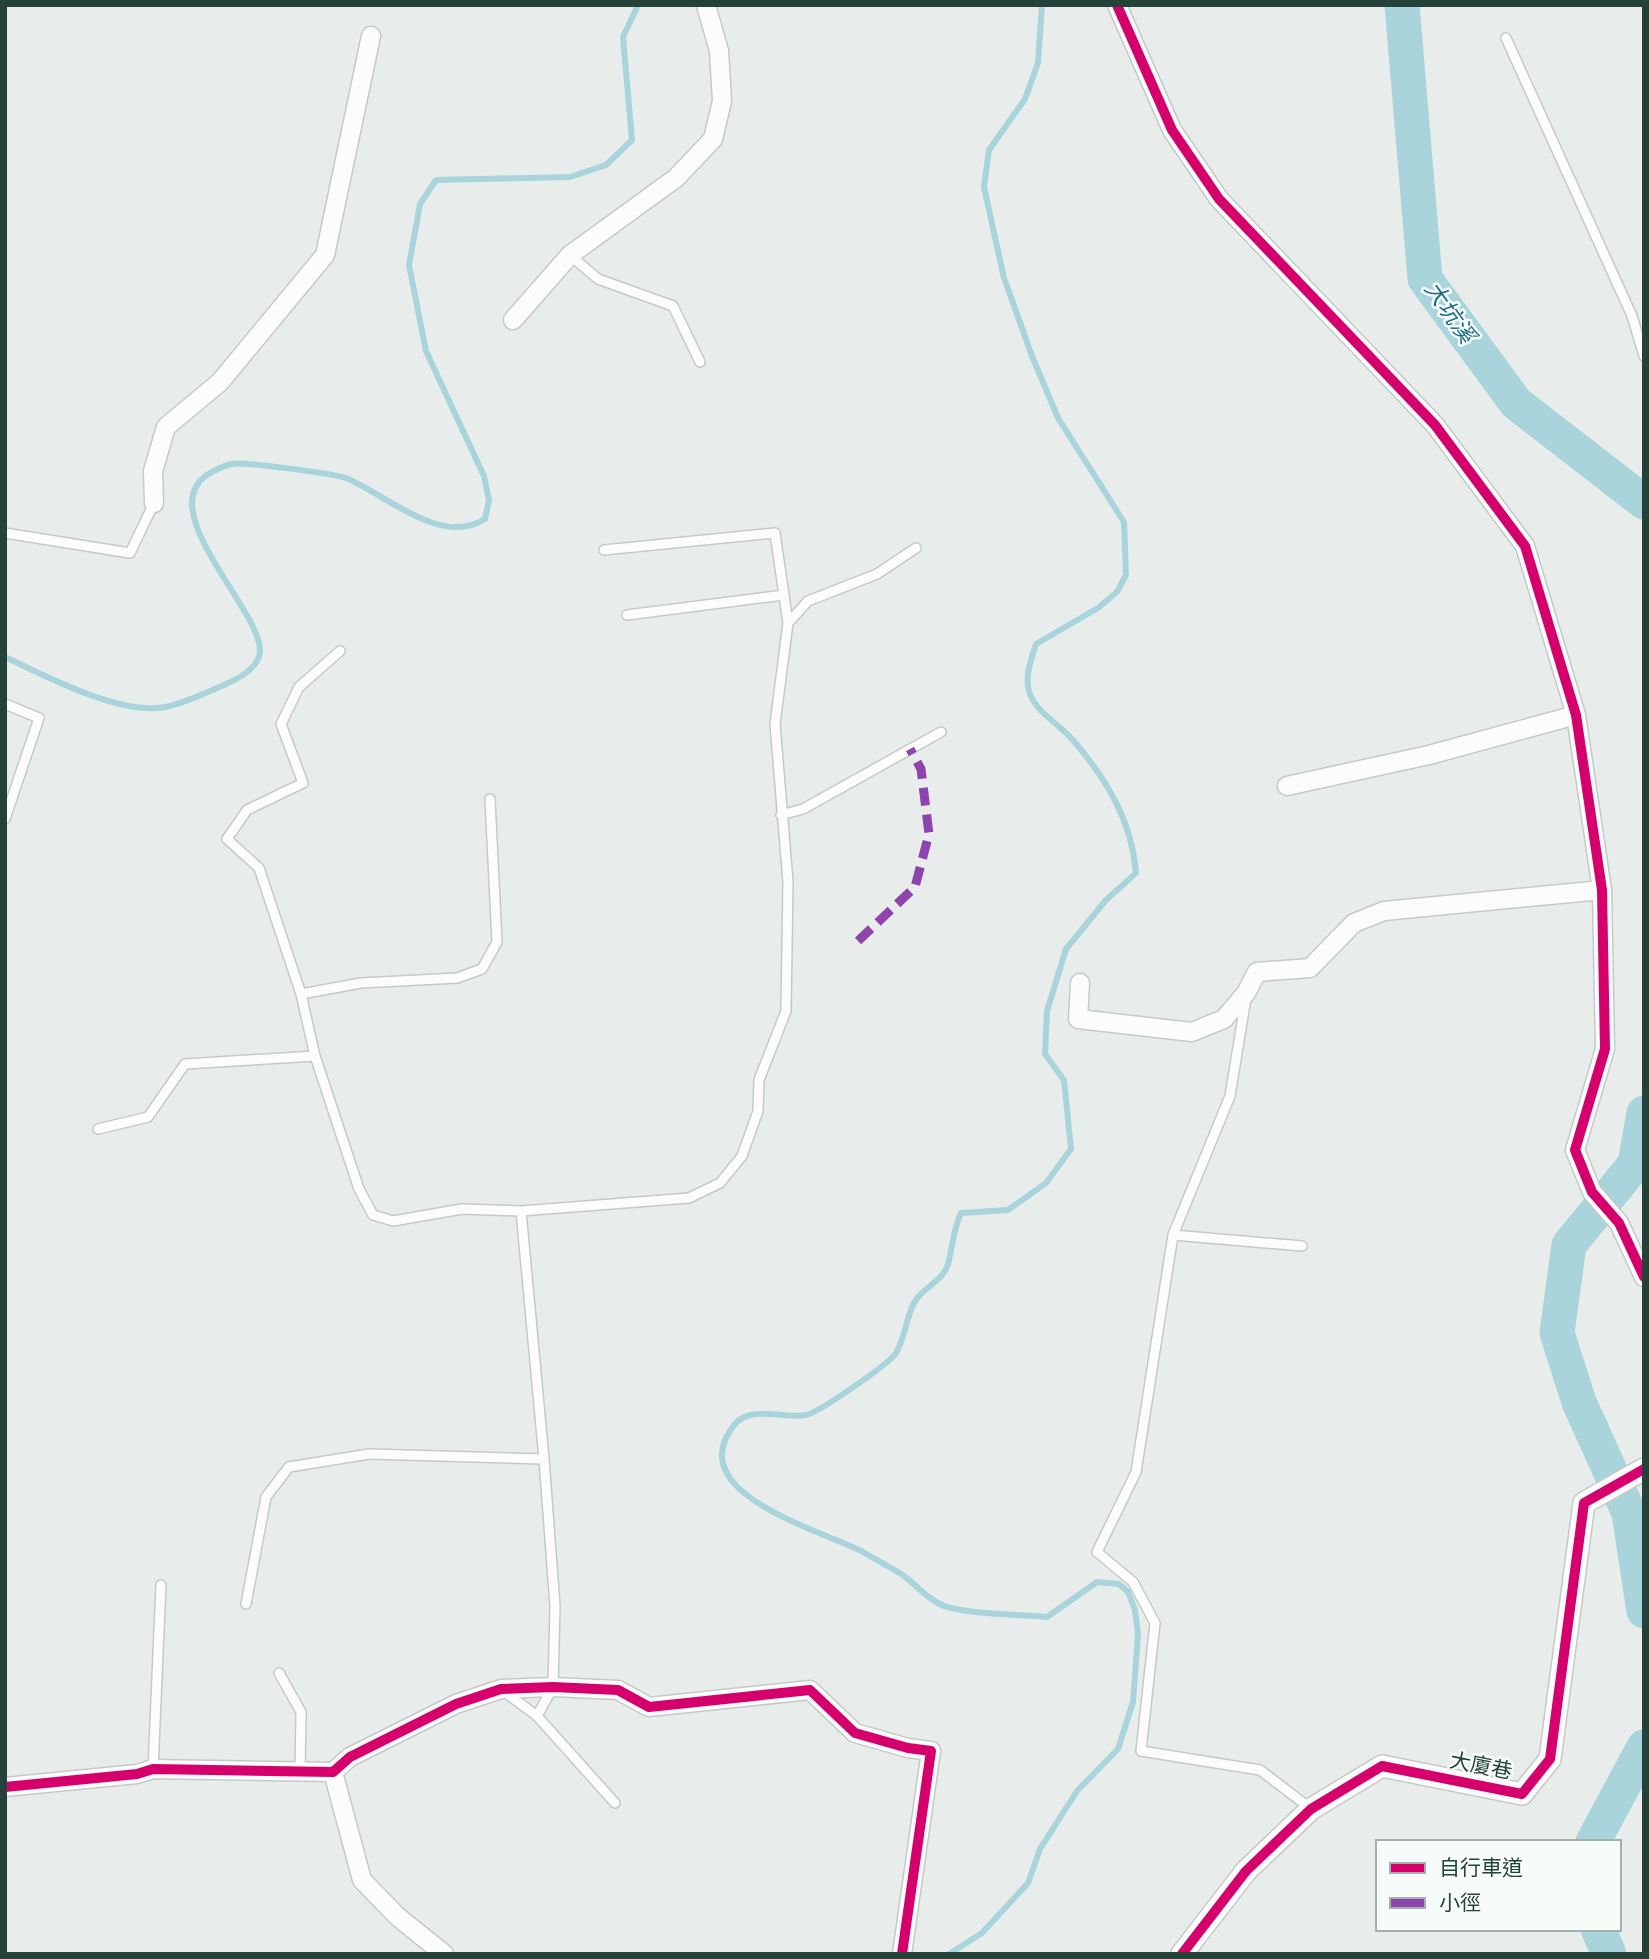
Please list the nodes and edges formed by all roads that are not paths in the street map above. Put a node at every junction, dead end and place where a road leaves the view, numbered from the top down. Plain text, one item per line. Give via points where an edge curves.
1 (706, 5) edge
2 (1117, 5) edge
3 (371, 36) dead end
4 (1506, 38) dead end
5 (570, 255) junction
6 (513, 320) dead end
7 (1644, 356) edge
8 (700, 362) dead end
9 (154, 503) joint
10 (5, 533) edge
11 (916, 548) dead end
12 (604, 550) dead end
13 (784, 595) junction
14 (627, 615) dead end
15 (788, 623) junction
16 (340, 652) dead end
17 (5, 704) edge
18 (1576, 715) junction
19 (941, 732) dead end
20 (1287, 786) dead end
21 (490, 799) dead end
22 (781, 815) junction
23 (5, 819) edge
24 (1602, 890) junction
25 (1080, 983) dead end
26 (1246, 993) junction
27 (301, 994) junction
28 (315, 1056) junction
29 (98, 1129) dead end
30 (521, 1211) junction
31 (1173, 1235) junction
32 (1302, 1246) dead end
33 (1644, 1277) edge
34 (544, 1459) junction
35 (1643, 1472) edge
36 (161, 1585) dead end
37 (246, 1604) dead end
38 (279, 1673) dead end
39 (553, 1687) junction
40 (501, 1689) junction
41 (537, 1716) junction
42 (153, 1769) junction
43 (300, 1771) junction
44 (333, 1772) junction
45 (5, 1787) edge
46 (615, 1803) dead end
47 (1311, 1809) junction
48 (444, 1954) edge
49 (902, 1954) edge
50 (1182, 1954) edge

1 - 5 street via 719,51 722,101 713,139 677,178
2 - 18 street via 1172,130 1219,199 1435,425 1525,546
3 - 9 street via 325,255 220,382 166,427 153,471
4 - 7 lane via 1632,316
5 - 6 street
5 - 8 lane via 598,279 673,306
9 - 10 lane via 130,553
11 - 15 lane via 877,574 808,601
12 - 13 lane via 775,533
13 - 14 lane
13 - 15 lane
15 - 22 lane via 775,724
16 - 27 lane via 299,687 281,724 303,783 247,810 227,839 260,868
17 - 23 lane via 39,718
18 - 20 street via 1429,755
18 - 24 street
19 - 22 lane via 803,809
21 - 27 lane via 497,942 482,969 457,978 361,983
22 - 30 lane via 788,882 786,1011 759,1080 758,1111 742,1156 720,1183 689,1198
24 - 26 street via 1384,911 1354,923 1310,968 1257,972
24 - 33 street via 1605,1049 1575,1150 1592,1192 1619,1223
25 - 26 street via 1078,1019 1192,1032 1224,1019
26 - 31 lane via 1230,1096
27 - 28 lane
28 - 29 lane via 185,1064 148,1117
28 - 30 lane via 359,1189 373,1215 393,1221 462,1209
30 - 34 lane
31 - 32 lane
31 - 47 lane via 1136,1472 1097,1552 1133,1582 1155,1623 1141,1751 1260,1770
34 - 37 lane via 369,1454 289,1467 266,1497
34 - 39 lane via 555,1606
35 - 47 street, 大廈巷 via 1584,1503 1550,1759 1522,1794 1382,1766
36 - 42 lane
38 - 43 lane via 301,1712
39 - 40 street
39 - 41 lane
39 - 49 street via 618,1690 649,1707 810,1690 855,1733 931,1751
40 - 41 lane
40 - 44 street via 456,1704 350,1757
41 - 46 lane
42 - 43 street
42 - 45 street
43 - 44 street
44 - 48 street via 362,1880
47 - 50 street, 大廈巷 via 1246,1871

